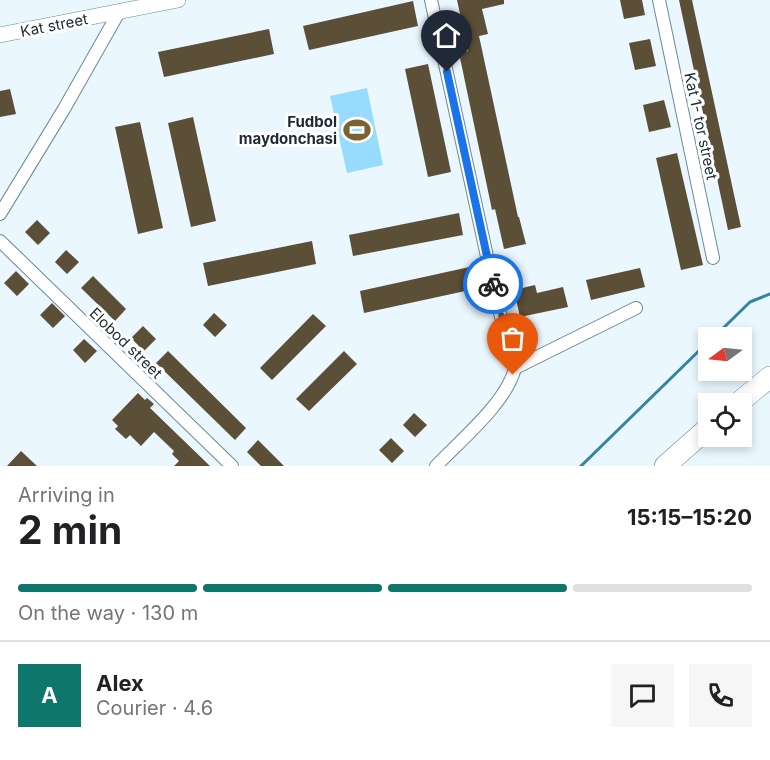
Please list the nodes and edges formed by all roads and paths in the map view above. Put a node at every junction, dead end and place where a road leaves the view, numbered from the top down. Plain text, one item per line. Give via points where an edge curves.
1 (178, 0) edge
2 (431, 0) edge
3 (659, 0) edge
4 (118, 12) junction
5 (0, 35) edge
6 (0, 214) edge
7 (0, 241) edge
8 (713, 258) dead end
9 (636, 308) dead end
10 (515, 368) junction
11 (770, 377) edge
12 (750, 393) edge
13 (698, 437) edge
14 (232, 466) edge
15 (436, 466) edge
16 (665, 466) edge

1 - 4 street, Kat street
2 - 10 street via 496,302
3 - 8 street, Kat 1- tor street
4 - 5 street, Kat street
4 - 6 street
7 - 14 street, Elobod street
9 - 10 street
10 - 15 street via 498,401
11 - 12 highway
13 - 16 highway

